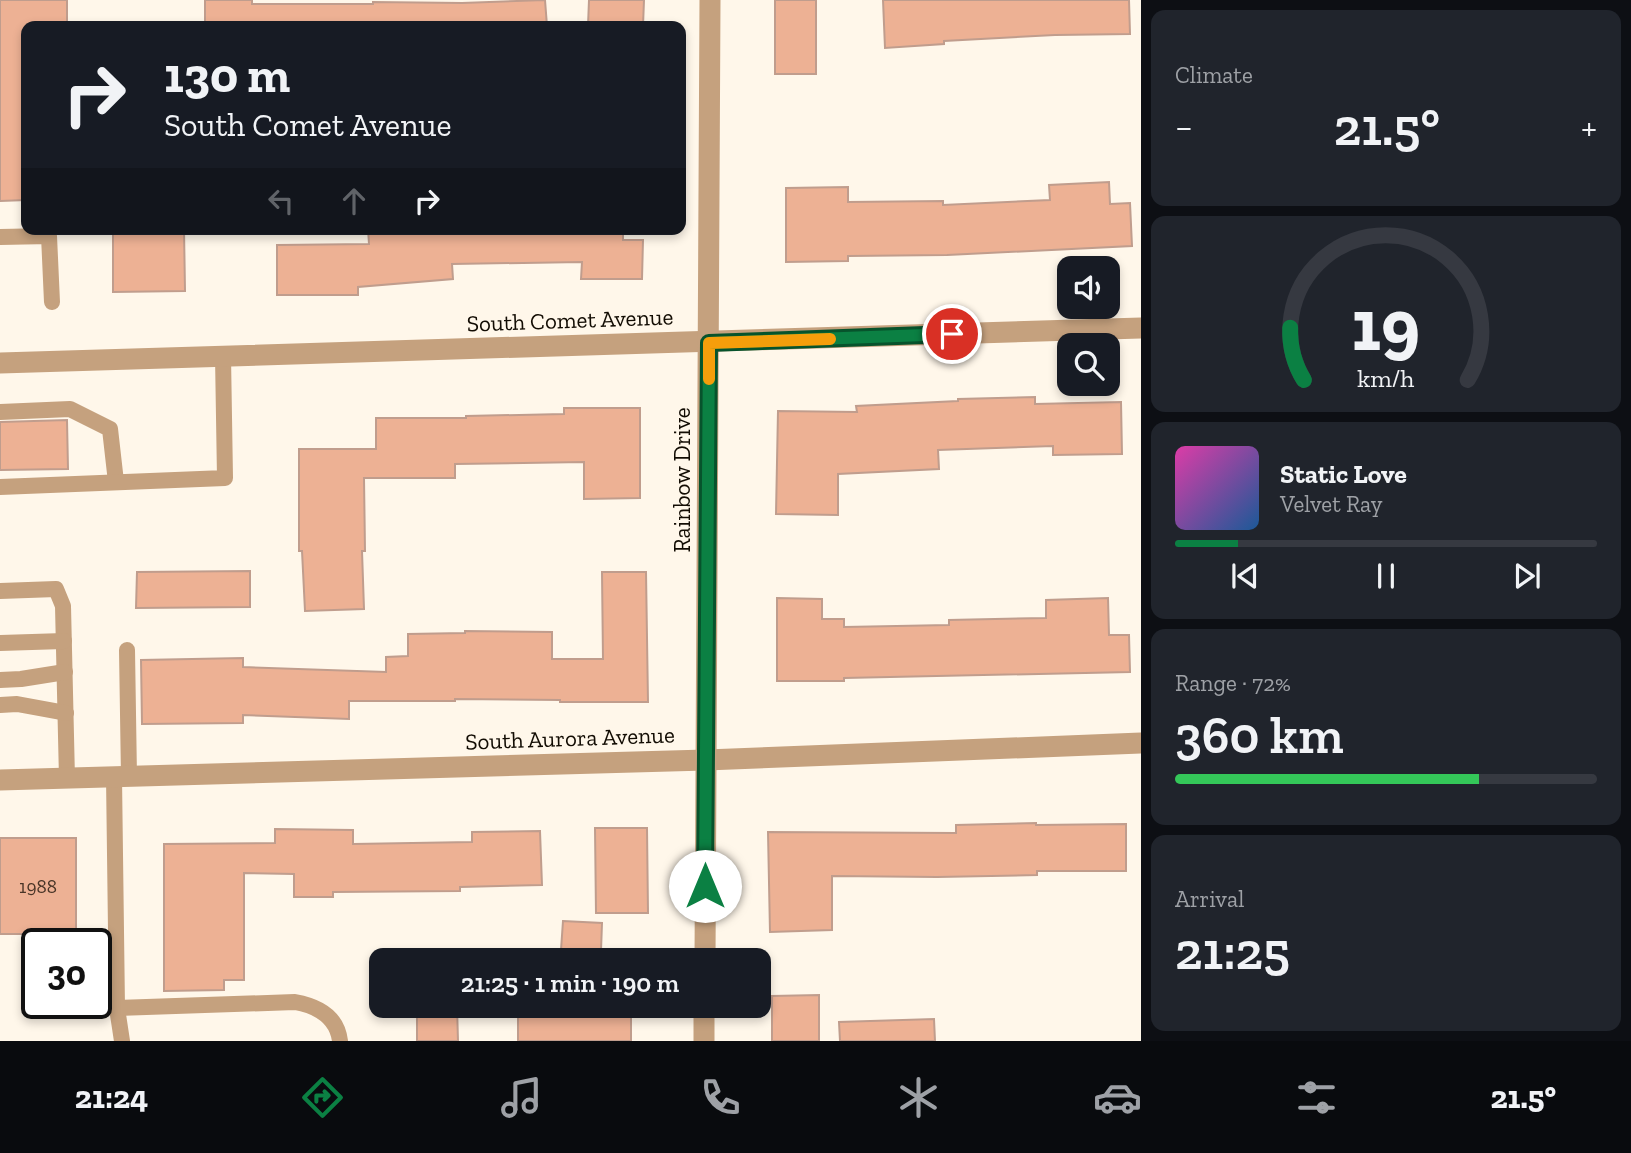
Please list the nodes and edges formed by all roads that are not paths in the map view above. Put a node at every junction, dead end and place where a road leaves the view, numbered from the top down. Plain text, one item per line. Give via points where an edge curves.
1 (710, 0) edge
2 (0, 237) edge
3 (52, 302) dead end
4 (1141, 328) edge
5 (709, 343) junction
6 (223, 356) junction
7 (0, 363) edge
8 (0, 412) edge
9 (116, 482) junction
10 (0, 487) edge
11 (0, 591) edge
12 (64, 641) junction
13 (0, 643) edge
14 (127, 650) dead end
15 (65, 672) junction
16 (0, 680) edge
17 (0, 705) edge
18 (66, 713) junction
19 (1141, 743) edge
20 (706, 760) junction
21 (122, 777) junction
22 (67, 779) junction
23 (0, 780) edge
24 (705, 948) edge
25 (117, 1008) junction
26 (704, 1018) edge
27 (122, 1041) edge
28 (340, 1041) edge
29 (704, 1041) edge

1 - 5 street, Rainbow Drive
2 - 3 lane via 49,236
4 - 5 street, South Comet Avenue
5 - 6 street, South Comet Avenue
5 - 20 street, Rainbow Drive
6 - 7 street, South Comet Avenue
6 - 9 lane via 225,478
8 - 9 lane via 70,409 110,429
9 - 10 lane
11 - 12 lane via 56,589 63,606
12 - 13 lane
12 - 15 lane
14 - 21 lane
15 - 16 lane
15 - 18 lane
17 - 18 lane
18 - 22 lane
19 - 20 street, South Aurora Avenue
20 - 21 street, South Aurora Avenue
20 - 24 street, Rainbow Drive
21 - 22 street, South Aurora Avenue
21 - 25 lane
22 - 23 street, South Aurora Avenue
25 - 27 lane
25 - 28 lane via 295,1002 322,1011 332,1020
26 - 29 street

